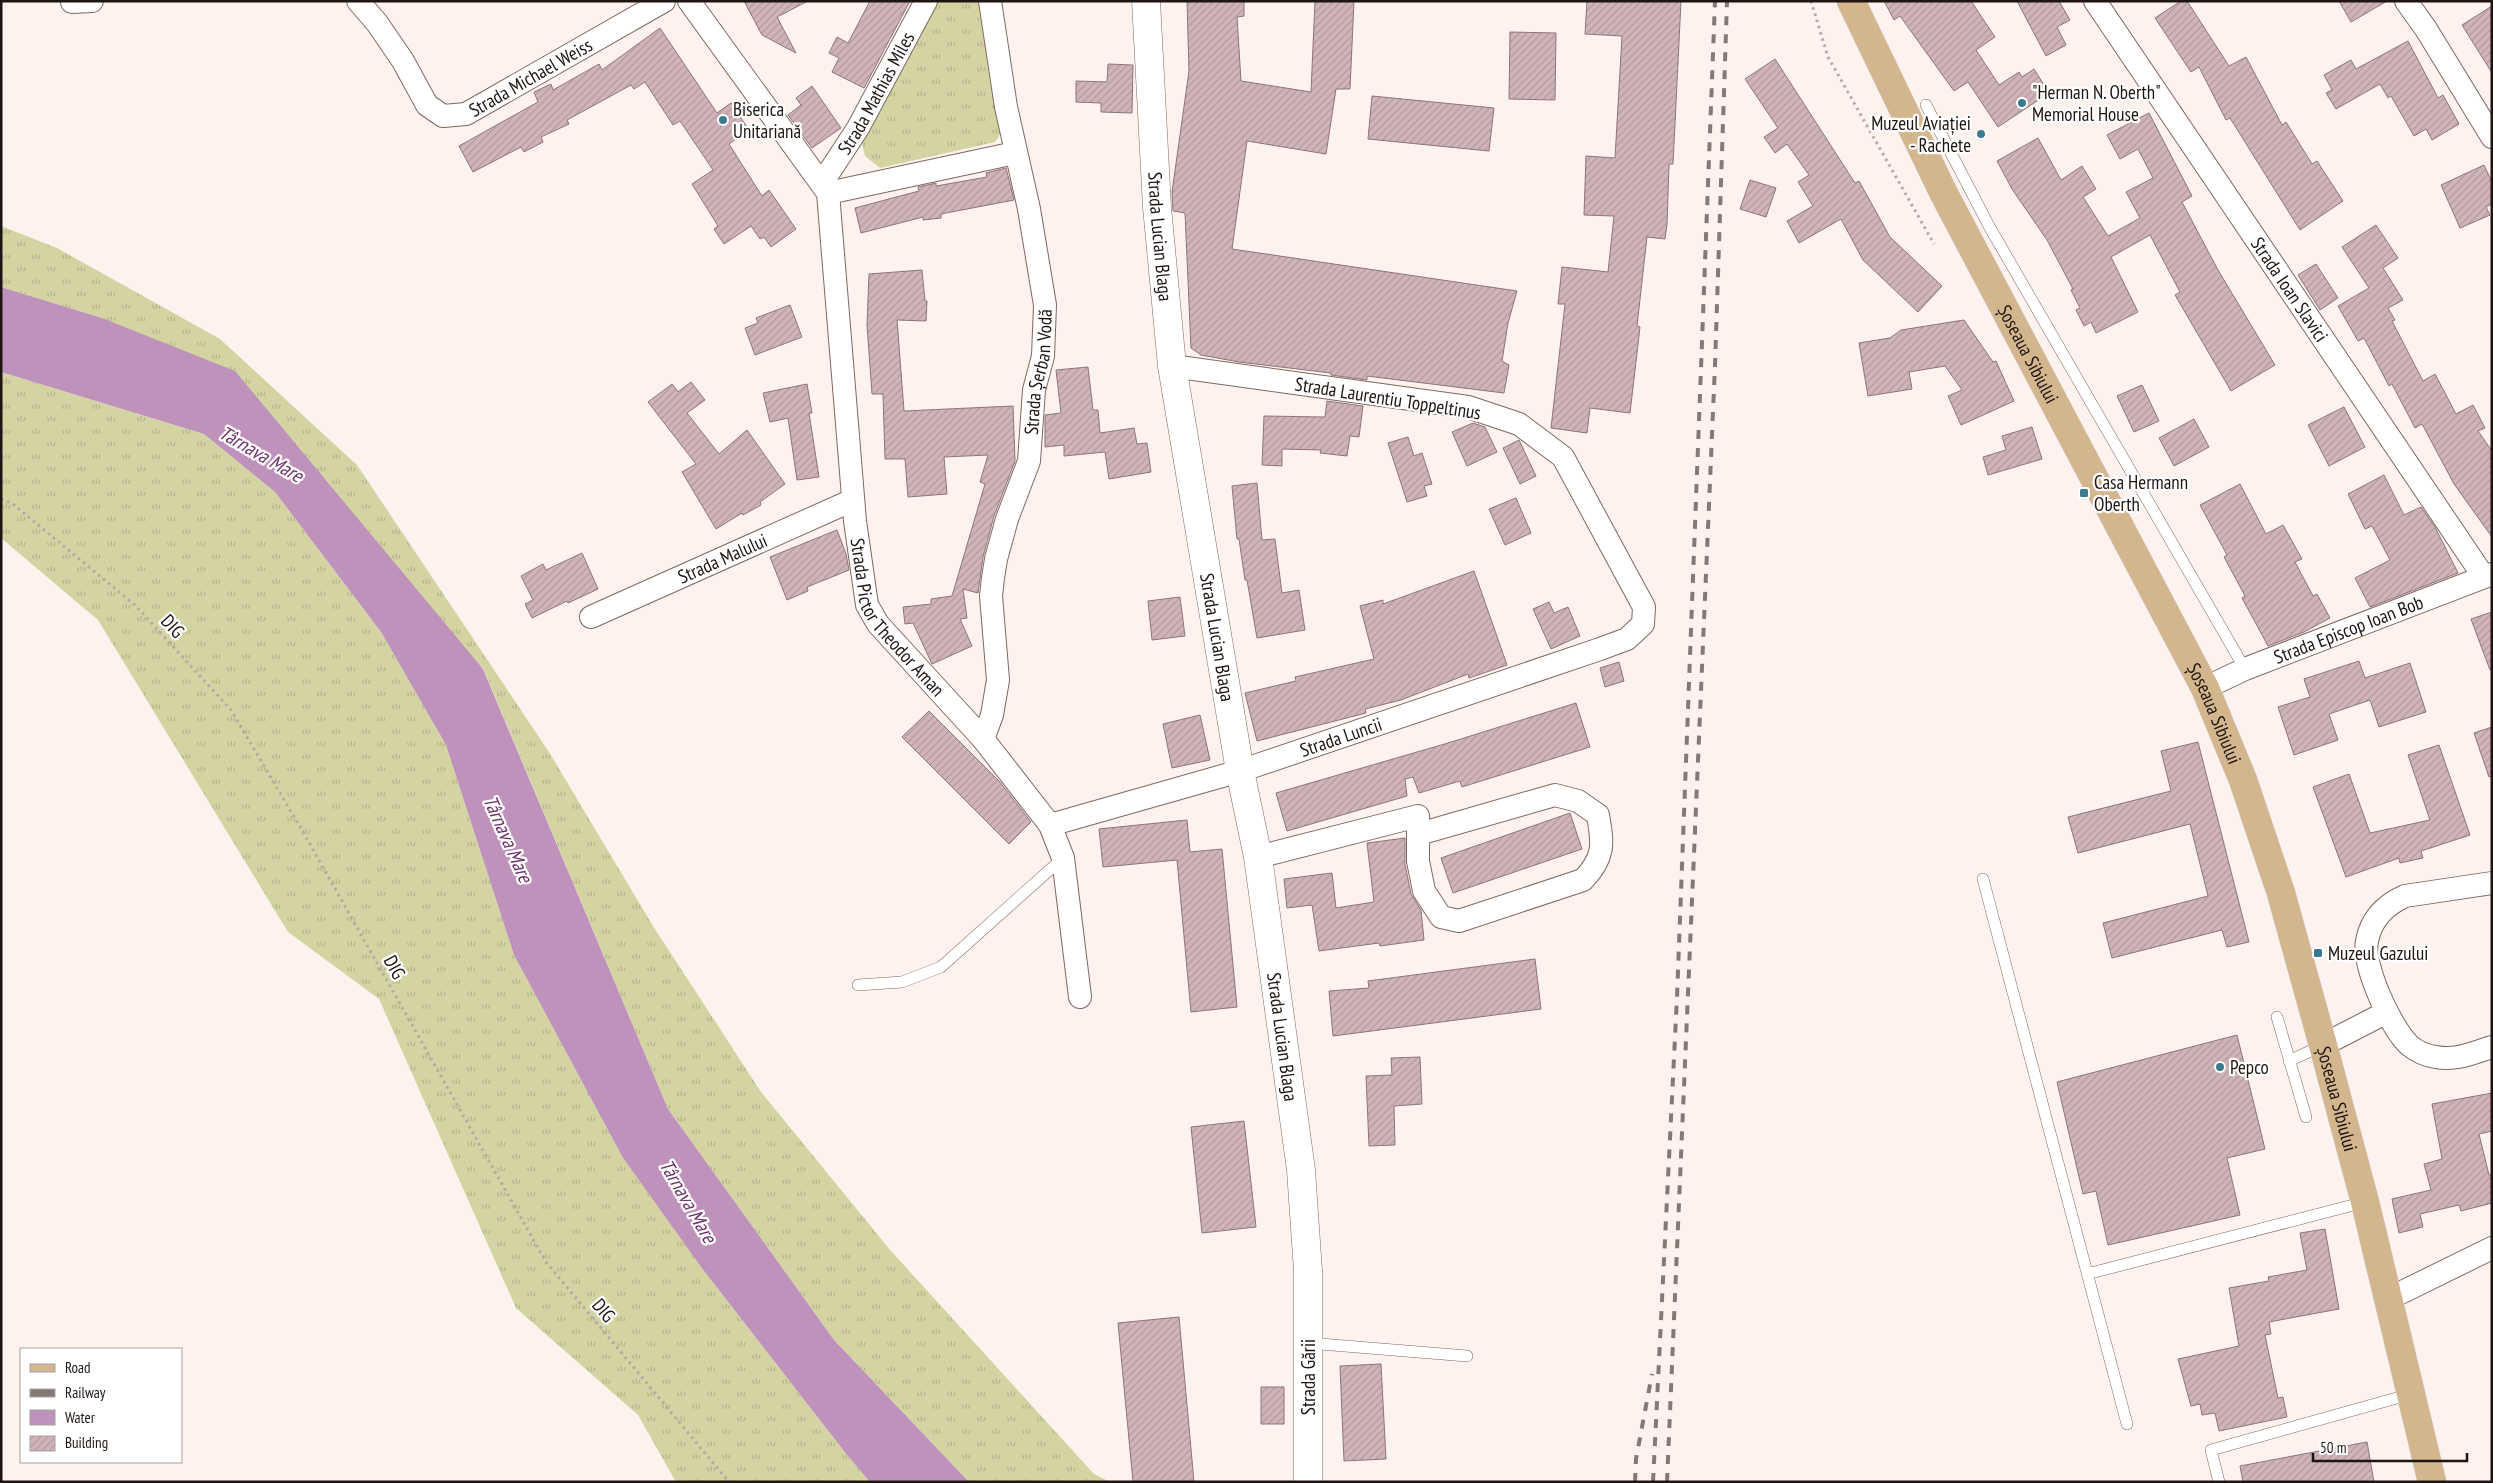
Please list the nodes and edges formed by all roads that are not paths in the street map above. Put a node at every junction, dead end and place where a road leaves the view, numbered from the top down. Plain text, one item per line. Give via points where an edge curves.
1 (358, 1) edge
2 (664, 1) edge
3 (689, 1) edge
4 (926, 1) edge
5 (990, 1) edge
6 (1146, 1) edge
7 (1851, 1) edge
8 (2095, 1) edge
9 (2406, 1) edge
10 (1926, 105) dead end
11 (2492, 137) edge
12 (1015, 153) junction
13 (825, 188) junction
14 (1172, 366) junction
15 (853, 500) junction
16 (2488, 576) edge
17 (591, 617) dead end
18 (1627, 639) joint
19 (2245, 669) junction
20 (2205, 688) junction
21 (983, 739) junction
22 (1240, 771) junction
23 (1050, 825) junction
24 (1418, 834) junction
25 (1258, 857) junction
26 (1063, 858) junction
27 (1983, 879) dead end
28 (2492, 883) edge
29 (858, 985) dead end
30 (1080, 997) dead end
31 (2386, 1012) junction
32 (2277, 1016) dead end
33 (2323, 1045) junction
34 (2492, 1047) edge
35 (2289, 1061) junction
36 (2306, 1117) dead end
37 (2365, 1202) junction
38 (2492, 1248) edge
39 (1308, 1271) joint
40 (2087, 1274) junction
41 (2388, 1299) junction
42 (1308, 1343) junction
43 (1467, 1356) dead end
44 (2411, 1394) junction
45 (2127, 1424) dead end
46 (1308, 1482) edge
47 (2218, 1482) edge
48 (2432, 1482) edge

1 - 2 street, Strada Michael Weiss via 403,61 427,105 443,116 466,114
3 - 13 street
4 - 13 street, Strada Mathias Miles
5 - 12 street, Strada Șerban Vodă
6 - 14 street, Strada Lucian Blaga via 1157,207
7 - 20 main road, Șoseaua Sibiului via 1944,194
8 - 16 street, Strada Ioan Slavici
9 - 11 street
10 - 19 lane via 1994,235
12 - 13 street
12 - 21 street, Strada Șerban Vodă via 1029,209 1043,296 1043,356 1034,390 1029,461 996,558 991,596 998,680 992,715
13 - 15 street, Strada Pictor Theodor Aman
14 - 18 street, Strada Laurentiu Toppeltinus via 1468,407 1519,424 1563,458 1644,607 1643,624
14 - 22 street, Strada Lucian Blaga
15 - 17 street, Strada Malului
15 - 21 street, Strada Pictor Theodor Aman via 867,605 878,624
16 - 19 street, Strada Episcop Ioan Bob
18 - 22 street, Strada Luncii
19 - 20 street, Strada Episcop Ioan Bob
20 - 33 main road, Șoseaua Sibiului via 2243,780 2281,893
21 - 23 street, Strada Pictor Theodor Aman
22 - 23 street, Strada Luncii
22 - 25 street, Strada Lucian Blaga
23 - 26 street, Strada Pictor Theodor Aman
24 - 24 street via 1418,860 1424,891 1441,917 1459,921 1583,880 1596,866 1603,843 1598,815 1578,801 1555,795
24 - 25 street via 1418,816
25 - 39 street, Strada Lucian Blaga via 1302,1170
26 - 29 lane via 941,967 902,982
26 - 30 street, Strada Pictor Theodor Aman
27 - 40 lane
28 - 31 street via 2405,896 2383,910 2370,930 2366,952
31 - 33 street
31 - 34 street via 2408,1044 2425,1054 2456,1058
32 - 35 lane
33 - 35 lane
33 - 37 main road, Șoseaua Sibiului
35 - 36 lane
37 - 40 lane
37 - 41 main road, Șoseaua Sibiului
38 - 41 street
39 - 42 street, Strada Gării
40 - 45 lane
41 - 44 main road, Șoseaua Sibiului
42 - 43 lane
42 - 46 street, Strada Gării
44 - 47 lane via 2211,1450
44 - 48 main road, Șoseaua Sibiului

